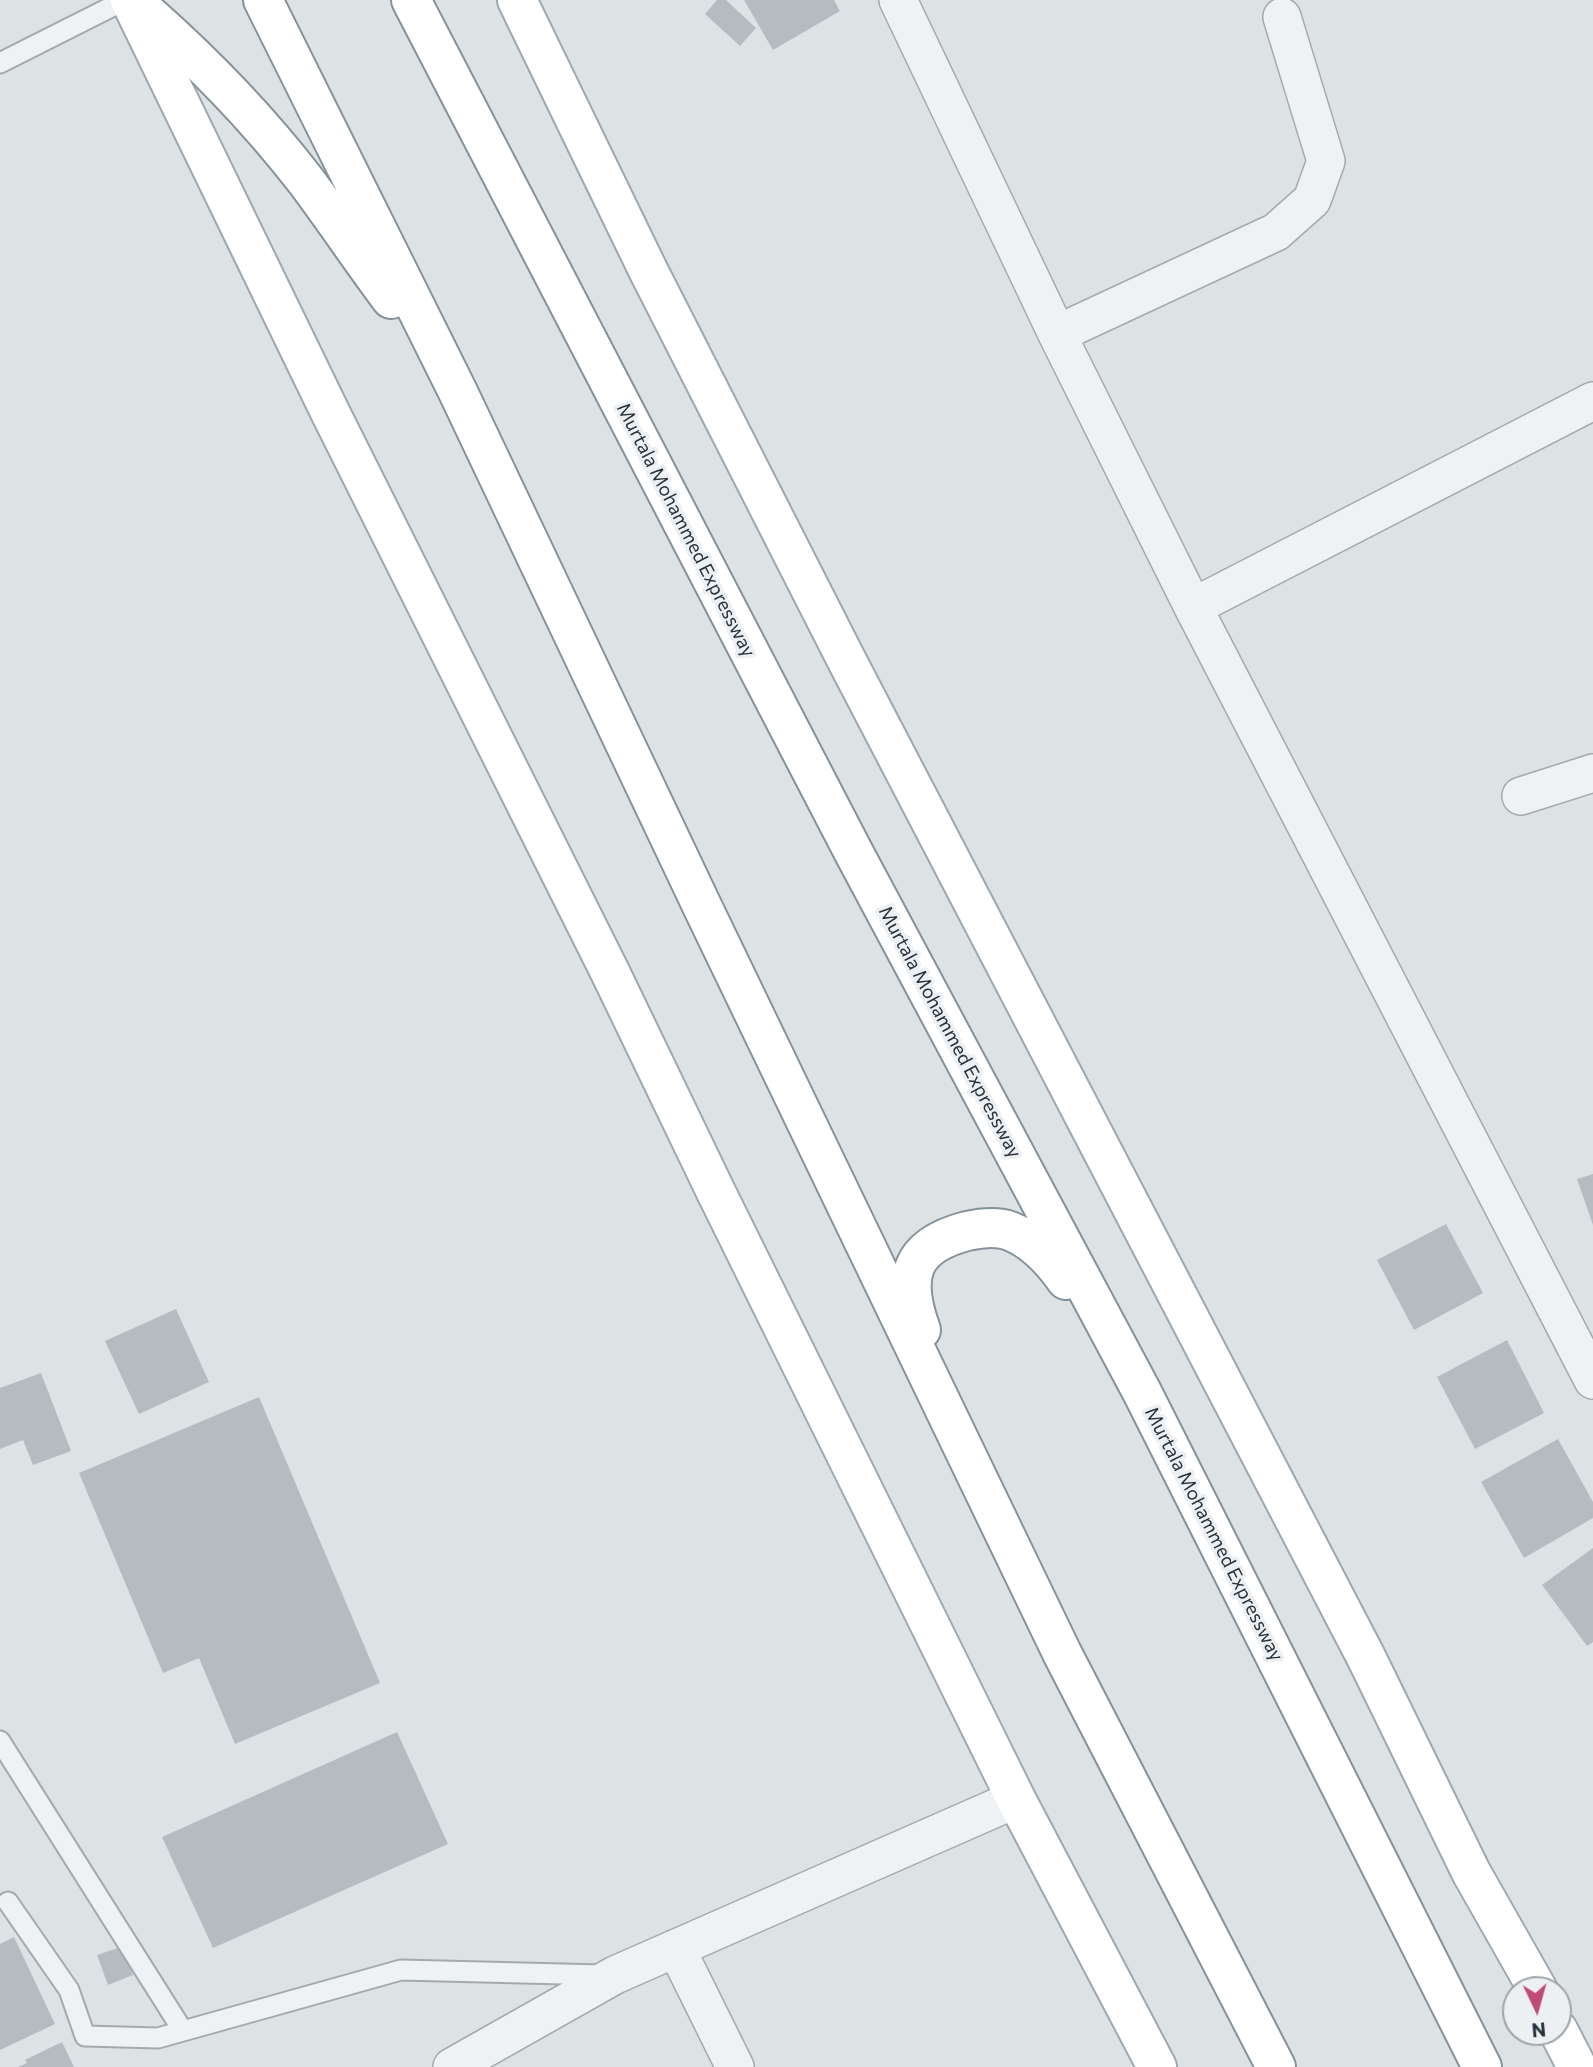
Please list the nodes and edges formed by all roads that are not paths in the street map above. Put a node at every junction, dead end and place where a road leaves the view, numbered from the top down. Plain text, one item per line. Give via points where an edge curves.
1 (129, 0) edge
2 (263, 0) edge
3 (411, 0) edge
4 (517, 0) edge
5 (898, 0) edge
6 (1282, 17) dead end
7 (0, 63) edge
8 (1057, 334) junction
9 (458, 392) junction
10 (1593, 401) edge
11 (1193, 607) junction
12 (1593, 773) edge
13 (1521, 796) dead end
14 (1593, 1380) edge
15 (1143, 1392) junction
16 (964, 1449) junction
17 (0, 1741) edge
18 (1016, 1799) junction
19 (8, 1902) dead end
20 (676, 1948) junction
21 (615, 1975) junction
22 (1530, 1976) edge
23 (183, 2031) junction
24 (1464, 2031) junction
25 (1566, 2046) edge
26 (452, 2067) edge
27 (735, 2067) edge
28 (1157, 2067) edge
29 (1276, 2067) edge
30 (1475, 2067) edge
31 (1482, 2067) edge
32 (1577, 2067) edge

1 - 7 lane
1 - 9 main road via 176,37 304,179
1 - 18 main road
2 - 9 main road
3 - 15 main road, Murtala Mohammed Expressway via 854,853
4 - 22 main road via 846,659 1366,1657 1471,1872
5 - 8 street
6 - 8 street via 1326,161 1312,200 1276,232
8 - 11 street
9 - 16 main road
10 - 11 street
11 - 14 street
12 - 13 street
15 - 16 main road via 1061,1273 1031,1241 1007,1229 982,1228 953,1235 931,1245 915,1264 910,1283 913,1308
15 - 24 main road, Murtala Mohammed Expressway
16 - 29 main road via 1068,1665
17 - 23 lane
18 - 20 street
18 - 28 main road
19 - 23 lane via 69,1990 85,2036 158,2038
20 - 21 street
20 - 27 street
21 - 23 lane via 401,1970
21 - 26 street
24 - 30 main road
24 - 31 main road, Murtala Mohammed Expressway
25 - 32 main road

